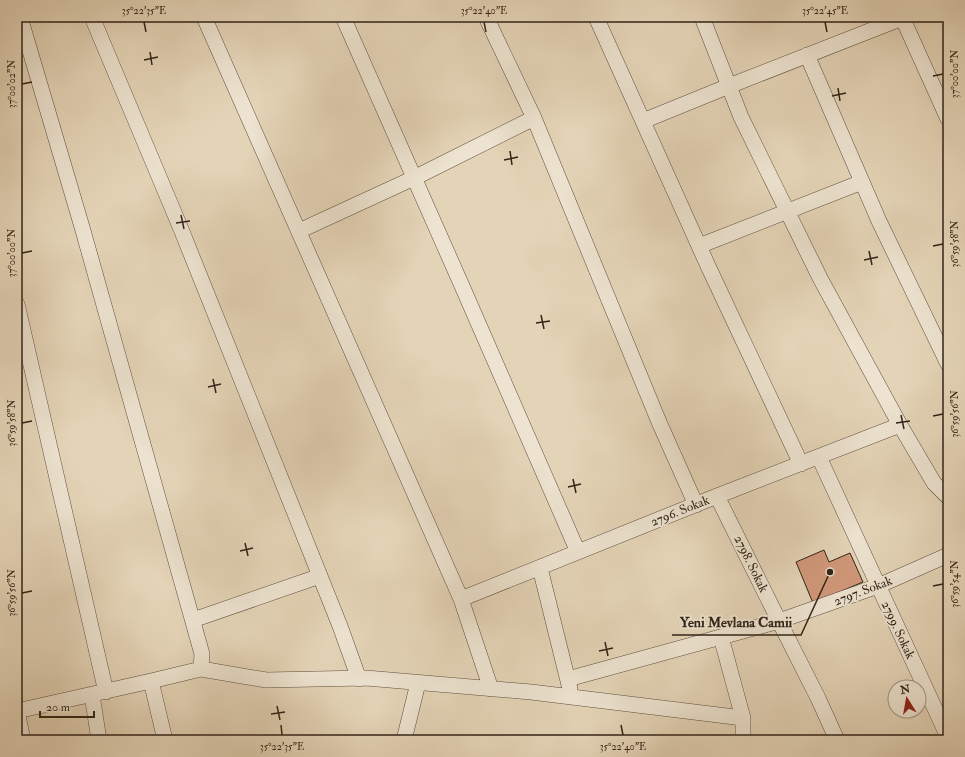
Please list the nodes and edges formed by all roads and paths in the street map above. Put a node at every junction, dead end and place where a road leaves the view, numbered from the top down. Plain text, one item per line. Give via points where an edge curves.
1 (20, 17) edge
2 (92, 17) edge
3 (204, 17) edge
4 (342, 17) edge
5 (486, 17) edge
6 (596, 17) edge
7 (702, 17) edge
8 (903, 17) edge
9 (807, 55) junction
10 (729, 86) junction
11 (534, 118) junction
12 (948, 119) edge
13 (643, 121) junction
14 (414, 178) junction
15 (862, 182) junction
16 (787, 212) junction
17 (299, 231) junction
18 (700, 246) junction
19 (17, 304) edge
20 (943, 340) edge
21 (948, 364) edge
22 (900, 425) junction
23 (819, 457) junction
24 (801, 464) junction
25 (717, 496) junction
26 (948, 497) edge
27 (696, 505) junction
28 (578, 552) junction
29 (948, 555) edge
30 (540, 568) junction
31 (320, 576) junction
32 (878, 586) junction
33 (461, 599) junction
34 (193, 620) junction
35 (779, 621) junction
36 (721, 637) junction
37 (202, 669) junction
38 (359, 678) junction
39 (568, 679) junction
40 (151, 681) junction
41 (418, 683) junction
42 (491, 689) junction
43 (99, 693) junction
44 (572, 697) junction
45 (17, 711) edge
46 (743, 718) junction
47 (948, 737) edge
48 (23, 740) edge
49 (99, 740) edge
50 (165, 740) edge
51 (404, 740) edge
52 (743, 740) edge
53 (837, 740) edge

1 - 34 street
2 - 31 street
3 - 17 street
4 - 14 street
5 - 11 street
6 - 13 street
7 - 10 street
8 - 9 street
8 - 12 street
9 - 10 street
9 - 15 street
10 - 13 street
10 - 16 street
11 - 14 street
11 - 27 street via 659,422
13 - 18 street
14 - 17 street
14 - 28 street
15 - 16 street
15 - 20 street via 879,221
16 - 18 street
16 - 22 street
17 - 33 street
18 - 24 street
19 - 43 street
20 - 21 street
22 - 23 street, 2796. Sokak
22 - 26 street via 934,483
23 - 24 street, 2796. Sokak
23 - 32 street, 2799. Sokak
24 - 25 street, 2796. Sokak
25 - 27 street, 2796. Sokak
25 - 35 street, 2798. Sokak
27 - 28 street, 2796. Sokak
28 - 30 street, 2796. Sokak
29 - 32 street, 2797. Sokak
30 - 33 street, 2796. Sokak
30 - 39 street
31 - 34 street
31 - 38 street
32 - 35 street, 2797. Sokak
32 - 47 street, 2799. Sokak
33 - 42 street
34 - 37 street via 202,654
35 - 36 street, 2797. Sokak
35 - 53 street, 2798. Sokak
36 - 39 street, 2797. Sokak
36 - 46 street
37 - 38 street via 266,680
37 - 40 street
38 - 41 street
39 - 44 street
40 - 43 street
40 - 50 street
41 - 42 street
41 - 51 street
42 - 44 street
43 - 45 street
43 - 49 street
44 - 46 street
45 - 48 street
46 - 52 street

